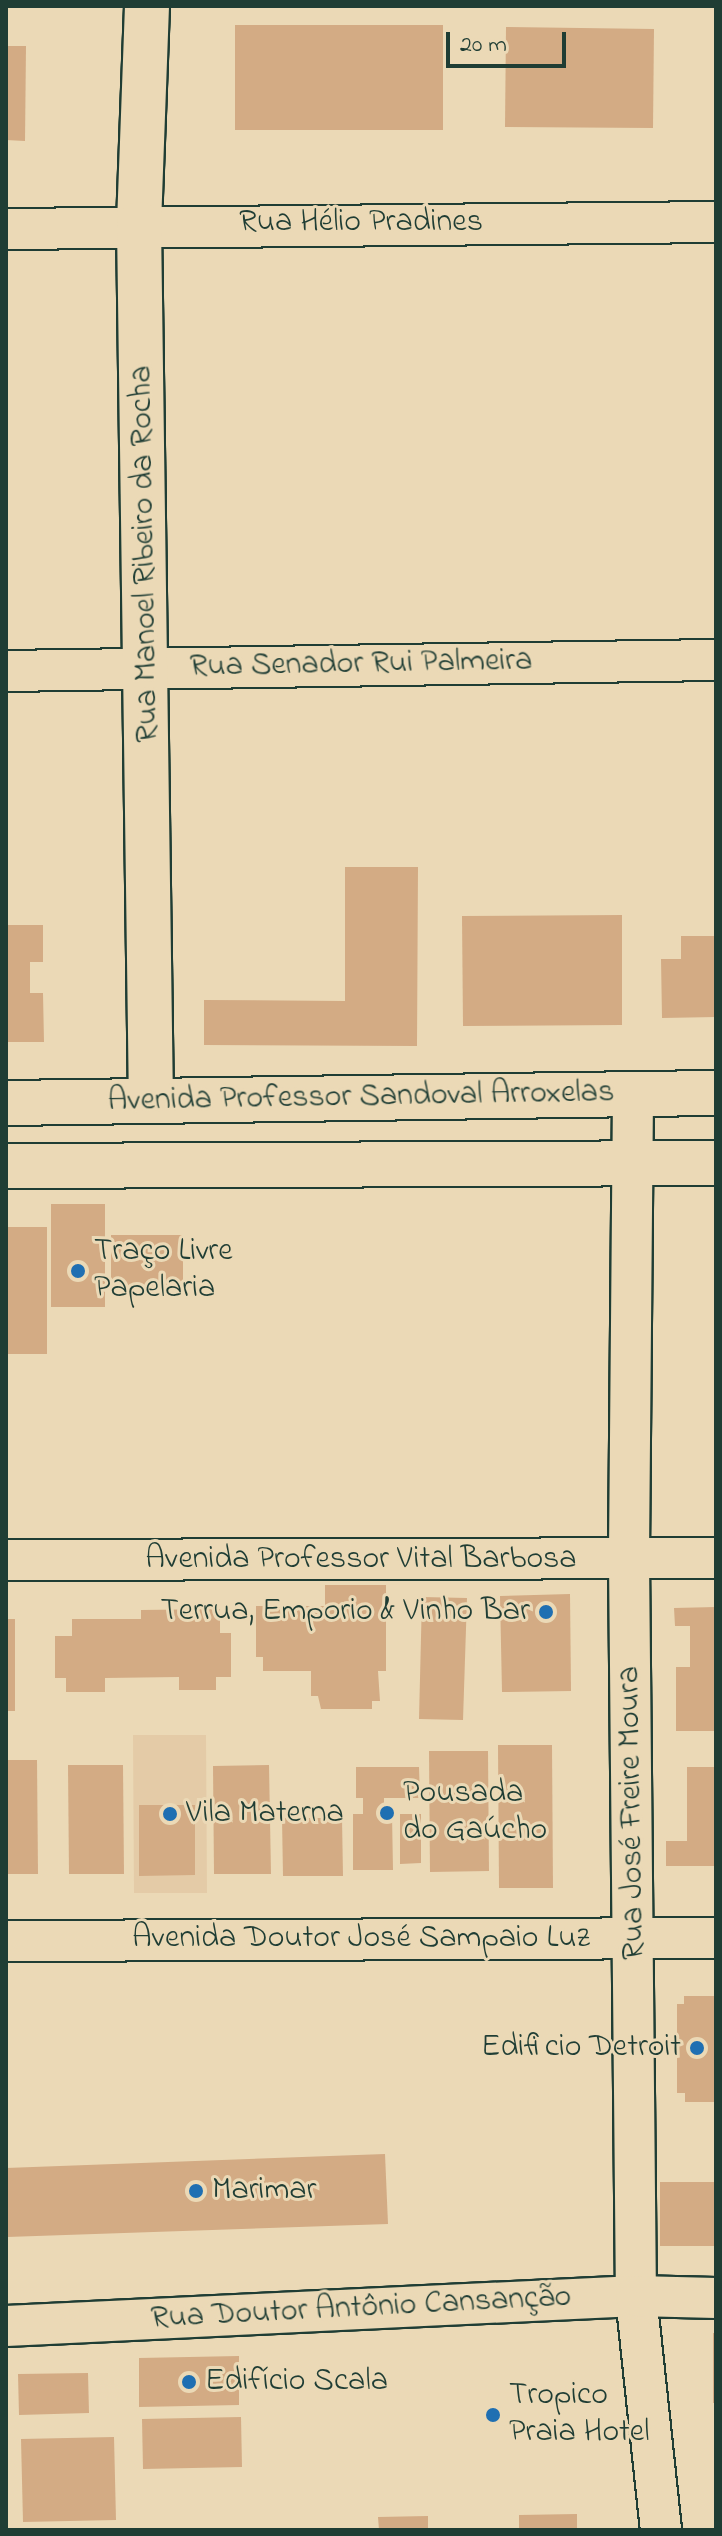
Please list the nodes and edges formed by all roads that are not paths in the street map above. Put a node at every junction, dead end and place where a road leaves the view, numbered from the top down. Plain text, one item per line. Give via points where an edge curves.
1 (147, 6) edge
2 (716, 222) edge
3 (139, 224) junction
4 (6, 229) edge
5 (716, 660) edge
6 (149, 668) junction
7 (6, 671) edge
8 (716, 1093) edge
9 (633, 1095) junction
10 (151, 1101) junction
11 (6, 1103) edge
12 (633, 1163) junction
13 (716, 1163) edge
14 (6, 1166) edge
15 (716, 1558) edge
16 (629, 1559) junction
17 (6, 1560) edge
18 (636, 1938) junction
19 (716, 1938) edge
20 (6, 1941) edge
21 (636, 2296) junction
22 (716, 2298) edge
23 (6, 2326) edge
24 (661, 2530) edge

1 - 3 street, Rua Manoel Ribeiro da Rocha
2 - 3 street, Rua Hélio Pradines
3 - 4 street, Rua Hélio Pradines
3 - 6 street, Rua Manoel Ribeiro da Rocha
5 - 6 street, Rua Senador Rui Palmeira
6 - 7 street, Rua Senador Rui Palmeira
6 - 10 street, Rua Manoel Ribeiro da Rocha
8 - 9 street, Avenida Professor Sandoval Arroxelas
9 - 10 street, Avenida Professor Sandoval Arroxelas
9 - 12 street, Rua José Freire Moura
10 - 11 street, Avenida Professor Sandoval Arroxelas
12 - 13 street, Avenida Professor Sandoval Arroxelas
12 - 14 street, Avenida Professor Sandoval Arroxelas
12 - 16 street, Rua José Freire Moura
15 - 16 street, Avenida Professor Vital Barbosa
16 - 17 street, Avenida Professor Vital Barbosa
16 - 18 street, Rua José Freire Moura
18 - 19 street, Avenida Doutor José Sampaio Luz
18 - 20 street, Avenida Doutor José Sampaio Luz
18 - 21 street, Rua José Freire Moura
21 - 22 street, Rua Doutor Antônio Cansanção
21 - 23 street, Rua Doutor Antônio Cansanção
21 - 24 street, Rua José Freire Moura

